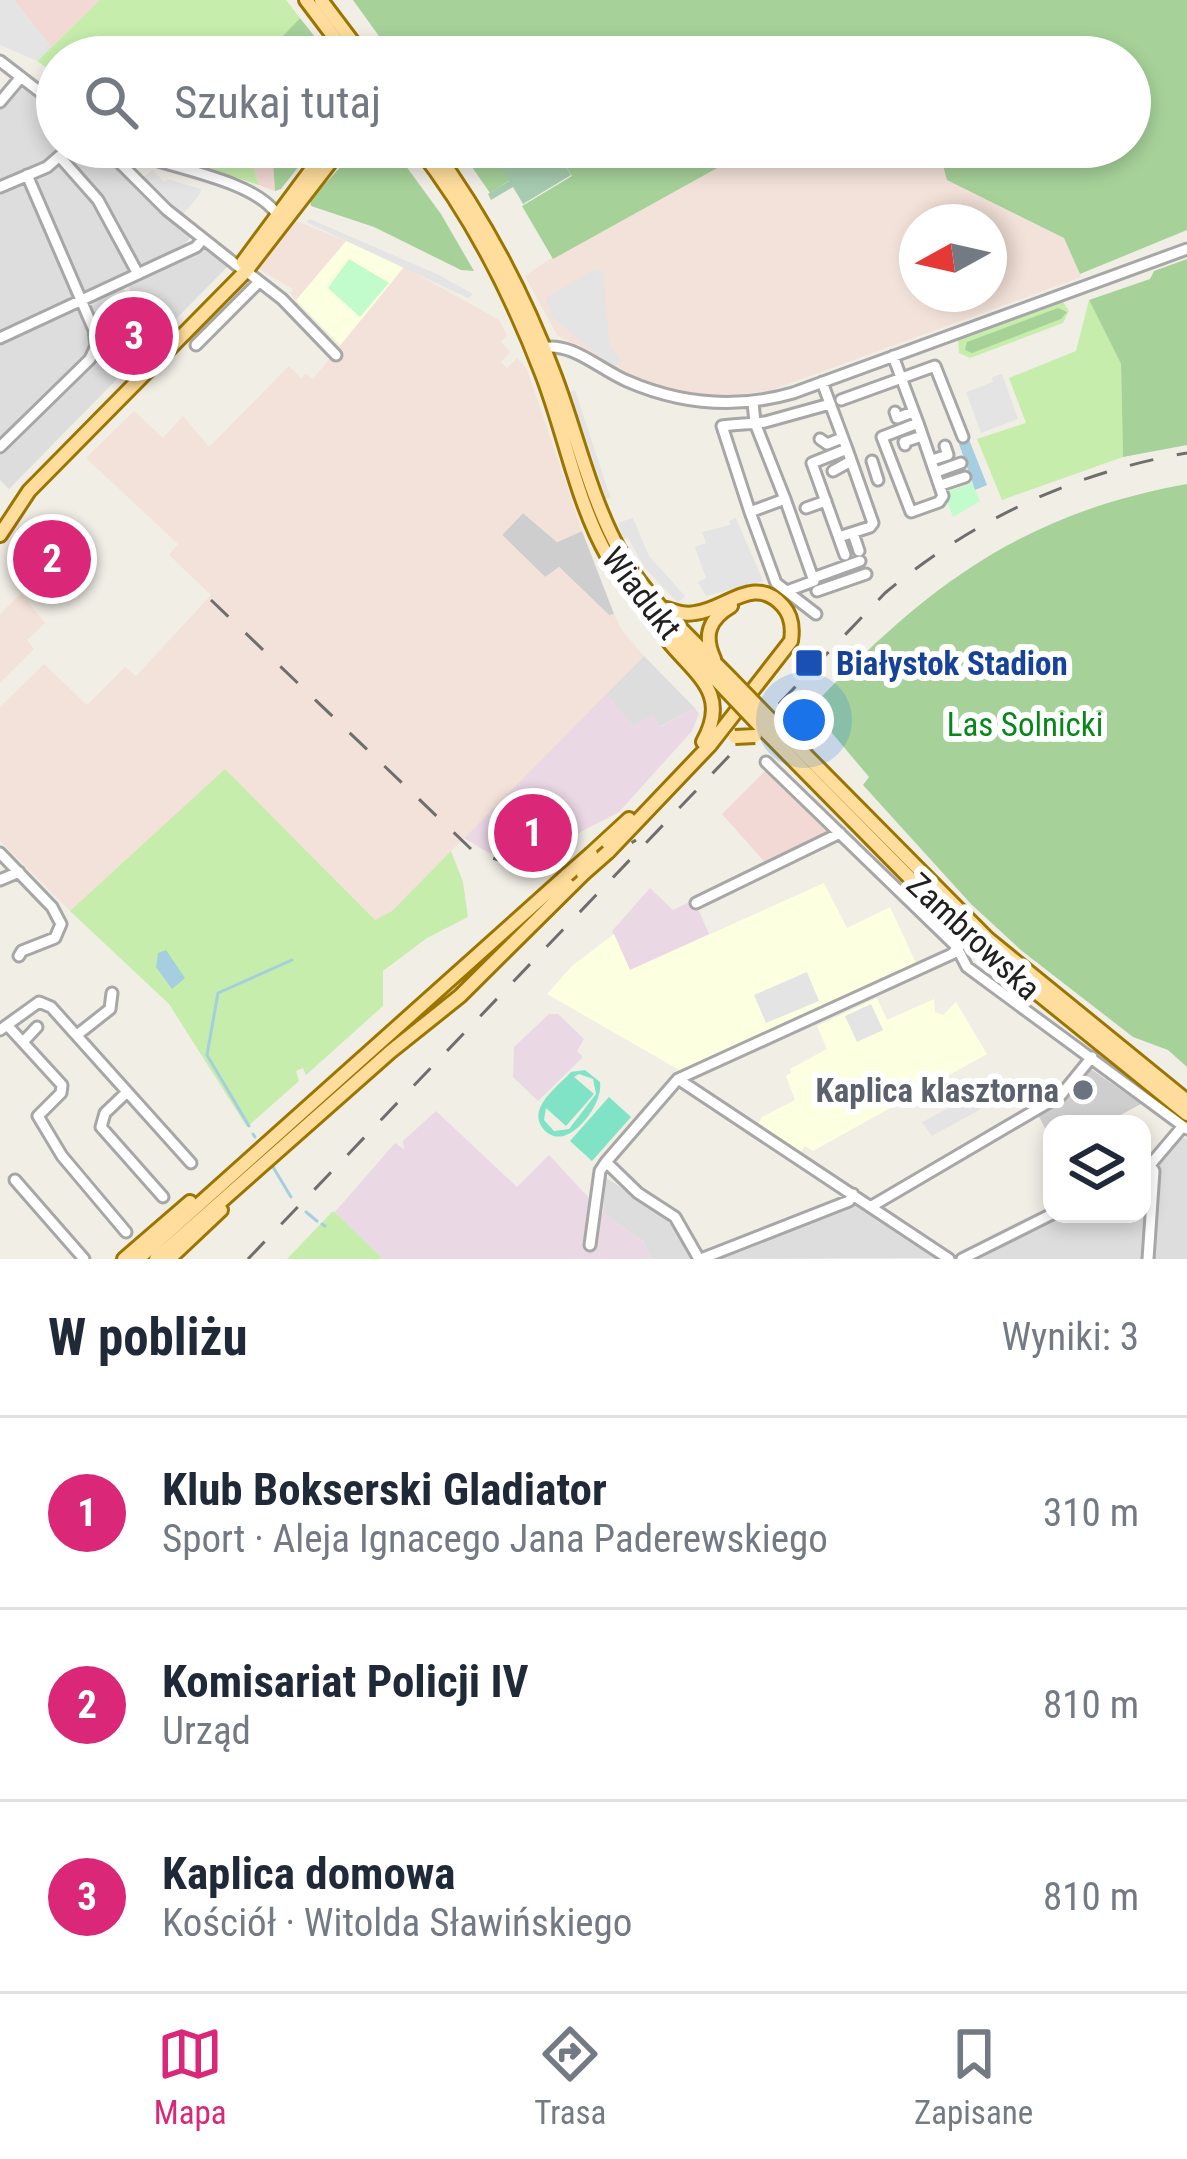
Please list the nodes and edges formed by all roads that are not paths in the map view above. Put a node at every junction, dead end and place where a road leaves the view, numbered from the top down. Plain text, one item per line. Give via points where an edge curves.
1 (306, 0) edge
2 (321, 0) edge
3 (334, 36) edge
4 (348, 36) edge
5 (0, 61) edge
6 (21, 77) junction
7 (36, 89) edge
8 (0, 102) edge
9 (40, 168) edge
10 (70, 168) edge
11 (131, 168) edge
12 (167, 168) edge
13 (314, 168) edge
14 (324, 168) edge
15 (439, 168) edge
16 (443, 168) edge
17 (28, 175) junction
18 (448, 177) junction
19 (0, 187) edge
20 (281, 216) junction
21 (203, 239) junction
22 (1187, 249) edge
23 (242, 269) junction
24 (138, 274) junction
25 (259, 282) junction
26 (82, 301) junction
27 (0, 338) edge
28 (196, 345) dead end
29 (537, 348) junction
30 (336, 355) dead end
31 (893, 356) junction
32 (901, 378) junction
33 (822, 382) junction
34 (752, 402) junction
35 (835, 402) junction
36 (895, 412) dead end
37 (915, 417) junction
38 (755, 423) junction
39 (922, 436) junction
40 (963, 437) dead end
41 (820, 439) dead end
42 (905, 446) dead end
43 (945, 446) dead end
44 (0, 447) edge
45 (807, 450) dead end
46 (847, 450) junction
47 (891, 460) junction
48 (812, 463) junction
49 (961, 464) dead end
50 (934, 466) junction
51 (833, 471) dead end
52 (965, 477) dead end
53 (878, 480) dead end
54 (941, 485) junction
55 (785, 499) junction
56 (826, 501) junction
57 (939, 502) junction
58 (925, 507) junction
59 (807, 511) dead end
60 (750, 512) junction
61 (911, 512) junction
62 (944, 517) dead end
63 (930, 521) dead end
64 (917, 528) dead end
65 (853, 533) junction
66 (0, 535) edge
67 (839, 537) junction
68 (845, 555) dead end
69 (866, 574) dead end
70 (814, 587) junction
71 (629, 589) junction
72 (787, 591) junction
73 (660, 606) junction
74 (816, 614) dead end
75 (717, 665) junction
76 (728, 684) junction
77 (763, 728) junction
78 (779, 737) junction
79 (703, 742) junction
80 (790, 756) junction
81 (766, 762) dead end
82 (840, 833) junction
83 (608, 852) junction
84 (0, 853) edge
85 (19, 872) junction
86 (0, 880) edge
87 (696, 903) dead end
88 (972, 933) junction
89 (957, 950) junction
90 (19, 956) dead end
91 (112, 993) dead end
92 (37, 1027) dead end
93 (3, 1028) edge
94 (77, 1035) junction
95 (22, 1042) junction
96 (1092, 1057) junction
97 (678, 1079) junction
98 (128, 1092) junction
99 (1187, 1100) edge
100 (1186, 1123) edge
101 (299, 1131) junction
102 (281, 1132) junction
103 (606, 1162) junction
104 (1151, 1162) edge
105 (191, 1163) dead end
106 (1151, 1170) edge
107 (15, 1180) dead end
108 (853, 1194) junction
109 (163, 1197) dead end
110 (872, 1206) junction
111 (1151, 1215) edge
112 (1043, 1218) edge
113 (1150, 1223) edge
114 (126, 1232) dead end
115 (590, 1245) dead end
116 (84, 1259) edge
117 (124, 1259) edge
118 (138, 1259) edge
119 (156, 1259) edge
120 (169, 1259) edge
121 (700, 1259) edge
122 (949, 1259) edge
123 (962, 1259) edge
124 (1148, 1259) edge

1 - 3 main road
2 - 4 main road
5 - 6 street
6 - 7 street
6 - 8 street
9 - 17 street
10 - 24 street via 98,200
11 - 21 street
12 - 20 street via 252,195
13 - 20 main road
14 - 20 main road
15 - 18 main road
16 - 18 main road
17 - 19 street
17 - 26 street
18 - 29 main road
20 - 23 main road
21 - 23 street
21 - 24 street
22 - 31 street
23 - 25 street
23 - 66 main road via 29,490
24 - 26 street
25 - 28 street
25 - 30 street
26 - 27 street
26 - 44 street via 96,337 91,359
29 - 34 street via 574,354 675,396
29 - 71 main road, Wiadukt via 595,530
29 - 73 main road, Wiadukt via 608,527
31 - 32 street
31 - 33 street
32 - 35 street
32 - 37 street
32 - 40 street via 938,368
33 - 34 street
33 - 35 street
34 - 38 street
35 - 38 street
35 - 46 street
36 - 37 street
37 - 39 street
37 - 47 street via 880,431
38 - 55 street
38 - 60 street via 718,426
39 - 42 street
39 - 50 street
41 - 46 street
43 - 50 street via 948,454
45 - 48 street
46 - 48 street
46 - 51 street
46 - 65 street via 873,523
47 - 53 street via 873,464
47 - 61 street
48 - 56 street
49 - 50 street
50 - 54 street
52 - 54 street
54 - 57 street
55 - 60 street
55 - 70 street
56 - 59 street
56 - 67 street
57 - 58 street
57 - 62 street
58 - 61 street
58 - 63 street
60 - 72 street via 775,580
61 - 64 street
65 - 67 street
65 - 70 street via 860,556
67 - 68 street
69 - 70 street
70 - 72 street
71 - 76 main road, Wiadukt
71 - 79 main road via 709,689 714,716
72 - 74 street
73 - 75 main road, Wiadukt
73 - 83 main road via 696,614 741,594 765,594 787,612 791,641 710,745
75 - 76 main road, Wiadukt
75 - 79 main road via 708,641 717,616 749,600 775,608 785,624 781,647
76 - 77 main road, Wiadukt, bridge
77 - 78 main road, Wiadukt
77 - 80 main road
77 - 83 main road, bridge via 715,750
78 - 80 main road, Zambrowska
78 - 88 main road, Zambrowska
79 - 102 main road, bridge via 591,854
80 - 88 main road, Zambrowska
81 - 82 street, Zambrowska
82 - 87 street
82 - 89 street, Zambrowska
83 - 101 main road, bridge via 460,996
84 - 85 street
85 - 86 street
85 - 90 street via 61,924 60,935
88 - 89 street
88 - 99 main road, Zambrowska
88 - 100 main road, Zambrowska
89 - 96 street, Zambrowska via 982,980
89 - 97 street
91 - 94 street via 110,1009
92 - 95 street
93 - 94 street via 44,1003
93 - 95 street
94 - 98 street
95 - 114 street via 62,1085 38,1116
96 - 100 street, Zambrowska
96 - 110 street via 1061,1095
97 - 103 street
97 - 108 street
98 - 105 street
98 - 109 street via 101,1127 120,1160
100 - 104 street
101 - 119 main road
101 - 120 main road
102 - 117 main road
102 - 118 main road
103 - 115 street
103 - 121 street via 675,1217
106 - 111 street
107 - 116 street
108 - 110 street
108 - 121 street
110 - 122 street
112 - 123 street
113 - 124 street

